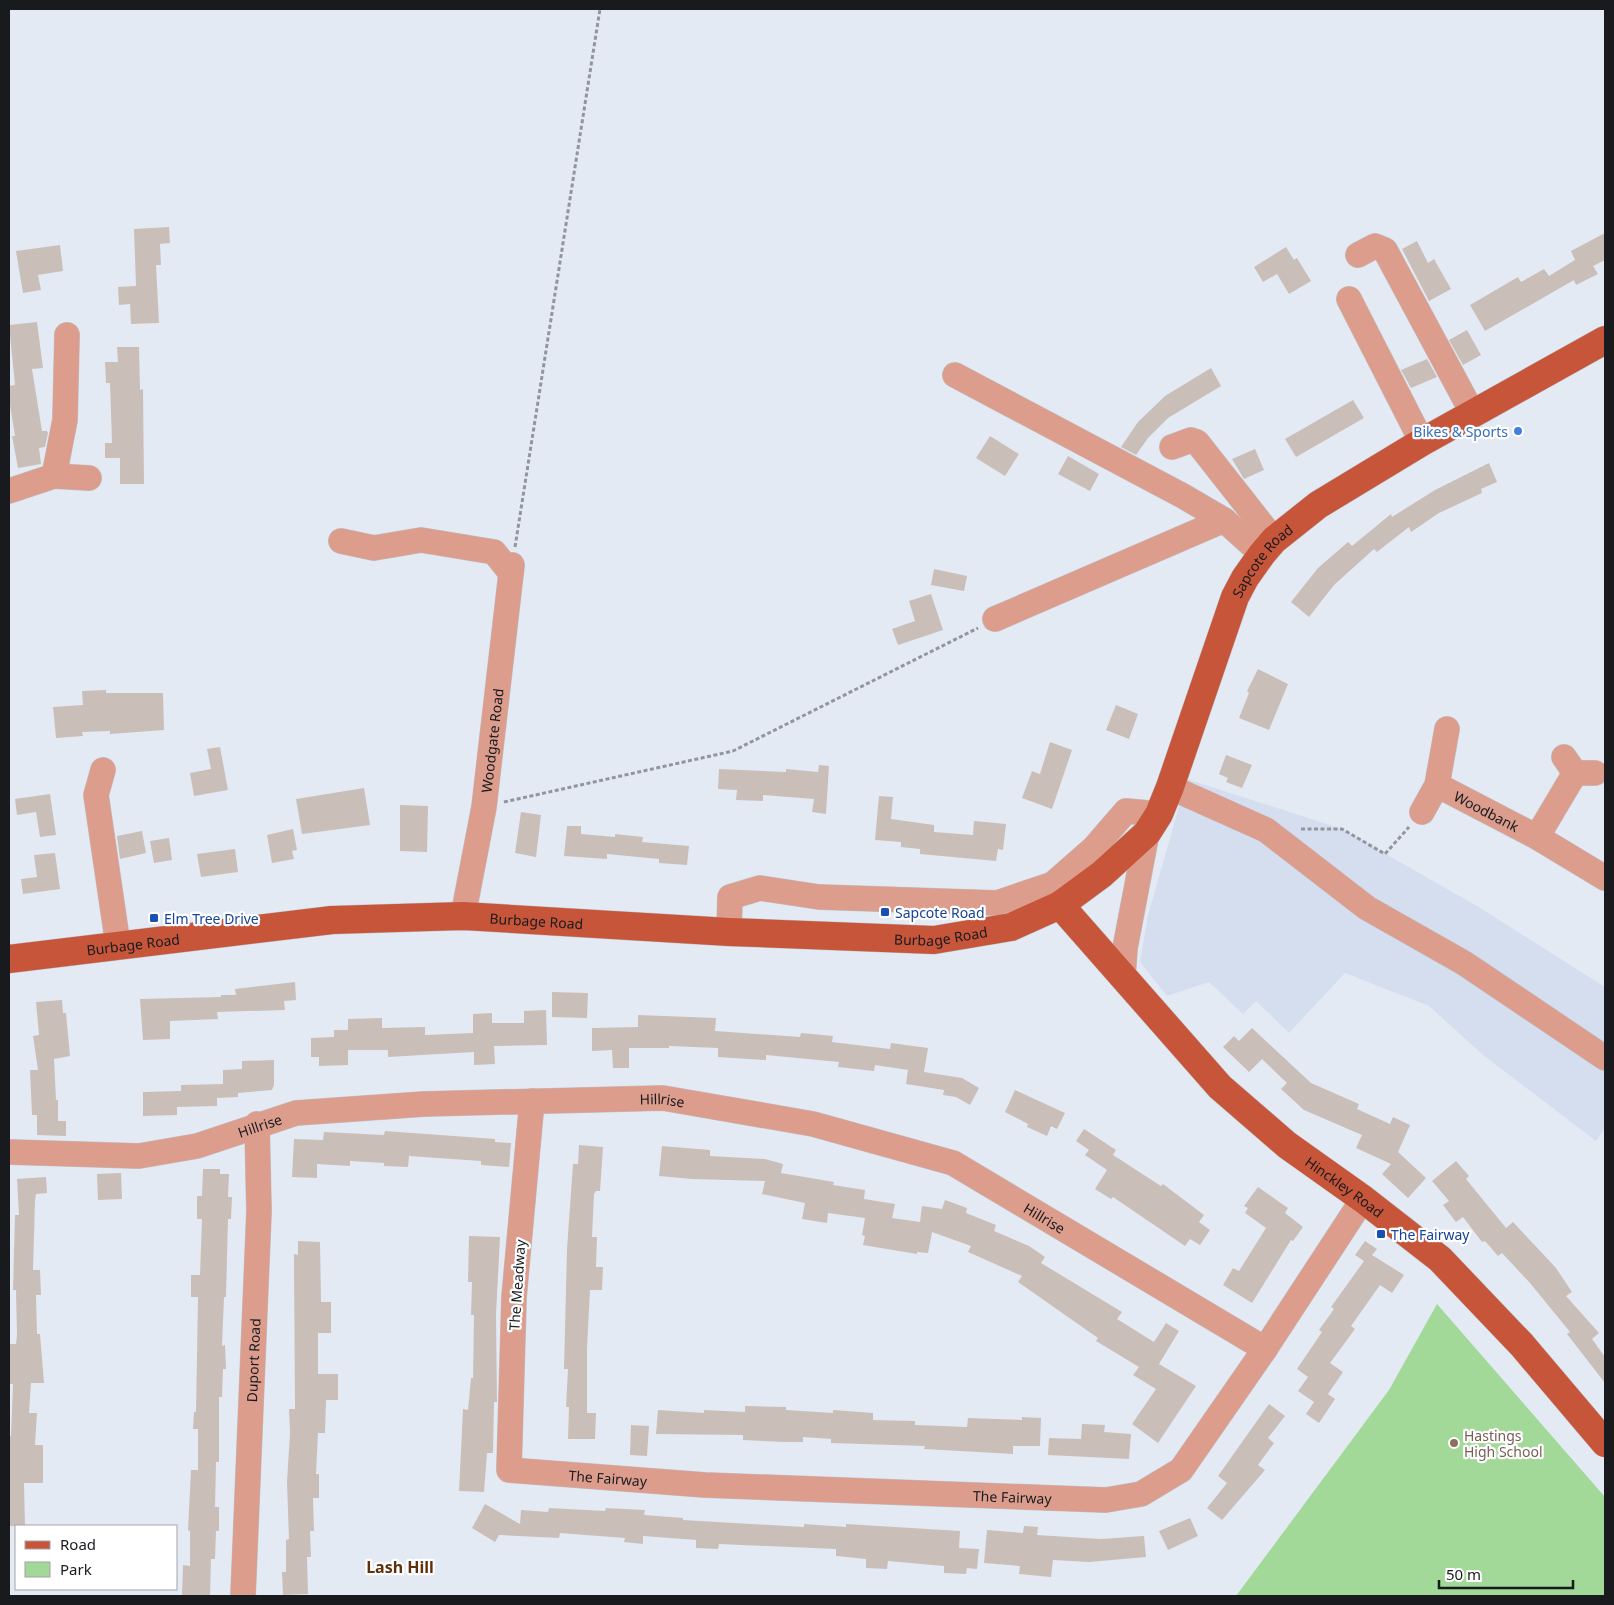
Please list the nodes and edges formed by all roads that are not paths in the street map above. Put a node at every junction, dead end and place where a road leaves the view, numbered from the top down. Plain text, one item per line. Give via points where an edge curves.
1 (1358, 255) dead end
2 (1349, 299) dead end
3 (67, 336) dead end
4 (1605, 340) edge
5 (955, 375) dead end
6 (1473, 414) junction
7 (1422, 442) junction
8 (1172, 447) dead end
9 (54, 476) junction
10 (89, 478) dead end
11 (9, 490) edge
12 (1224, 520) junction
13 (341, 542) dead end
14 (1268, 547) junction
15 (995, 619) road end
16 (1447, 729) dead end
17 (1578, 768) dead end
18 (103, 770) dead end
19 (1437, 785) junction
20 (1170, 787) junction
21 (1422, 812) road end
22 (1153, 824) junction
23 (1537, 836) junction
24 (1605, 878) edge
25 (1060, 905) junction
26 (463, 916) junction
27 (729, 932) junction
28 (118, 945) junction
29 (9, 959) edge
30 (1123, 976) junction
31 (1605, 1058) edge
32 (532, 1101) junction
33 (257, 1124) junction
34 (9, 1152) edge
35 (1363, 1199) junction
36 (1265, 1349) junction
37 (1605, 1443) edge
38 (509, 1470) joint
39 (243, 1596) edge

1 - 6 street via 1375,246 1385,250
2 - 7 street
3 - 9 street via 65,420
4 - 6 main road, Sapcote Road
5 - 12 street
6 - 7 main road, Sapcote Road
7 - 14 main road, Sapcote Road via 1318,505
8 - 14 street via 1191,440 1197,442
9 - 10 street
9 - 11 street
12 - 14 street
12 - 15 street
13 - 26 street, Woodgate Road via 374,548 421,540 494,552 512,569 484,807
14 - 20 main road, Sapcote Road via 1245,578 1236,598
16 - 19 street
17 - 23 street, Woodbank
18 - 28 street via 96,795
19 - 21 street
19 - 23 street, Woodbank
20 - 22 main road, Sapcote Road
20 - 31 street via 1266,830 1367,908 1464,963
22 - 25 main road, Sapcote Road via 1102,874
22 - 27 street via 1126,811 1094,848 1053,884 997,903 819,897 760,888 730,897
22 - 30 street via 1125,948
23 - 24 street, Woodbank
25 - 27 main road, Burbage Road via 1011,927 934,940
25 - 30 main road, Hinckley Road
26 - 27 main road, Burbage Road
26 - 28 main road, Burbage Road via 332,920
28 - 29 main road, Burbage Road
30 - 35 main road, Hinckley Road via 1220,1087 1287,1145
32 - 33 street, Hillrise via 296,1112
32 - 36 street, Hillrise via 663,1098 813,1124 953,1163
32 - 38 street, The Meadway via 514,1297
33 - 34 street, Hillrise via 197,1146 139,1156
33 - 39 street, Duport Road via 259,1221
35 - 36 street, The Fairway
35 - 37 main road, Hinckley Road via 1440,1259 1522,1345
36 - 38 street, The Fairway via 1181,1470 1141,1494 1106,1500 705,1485

